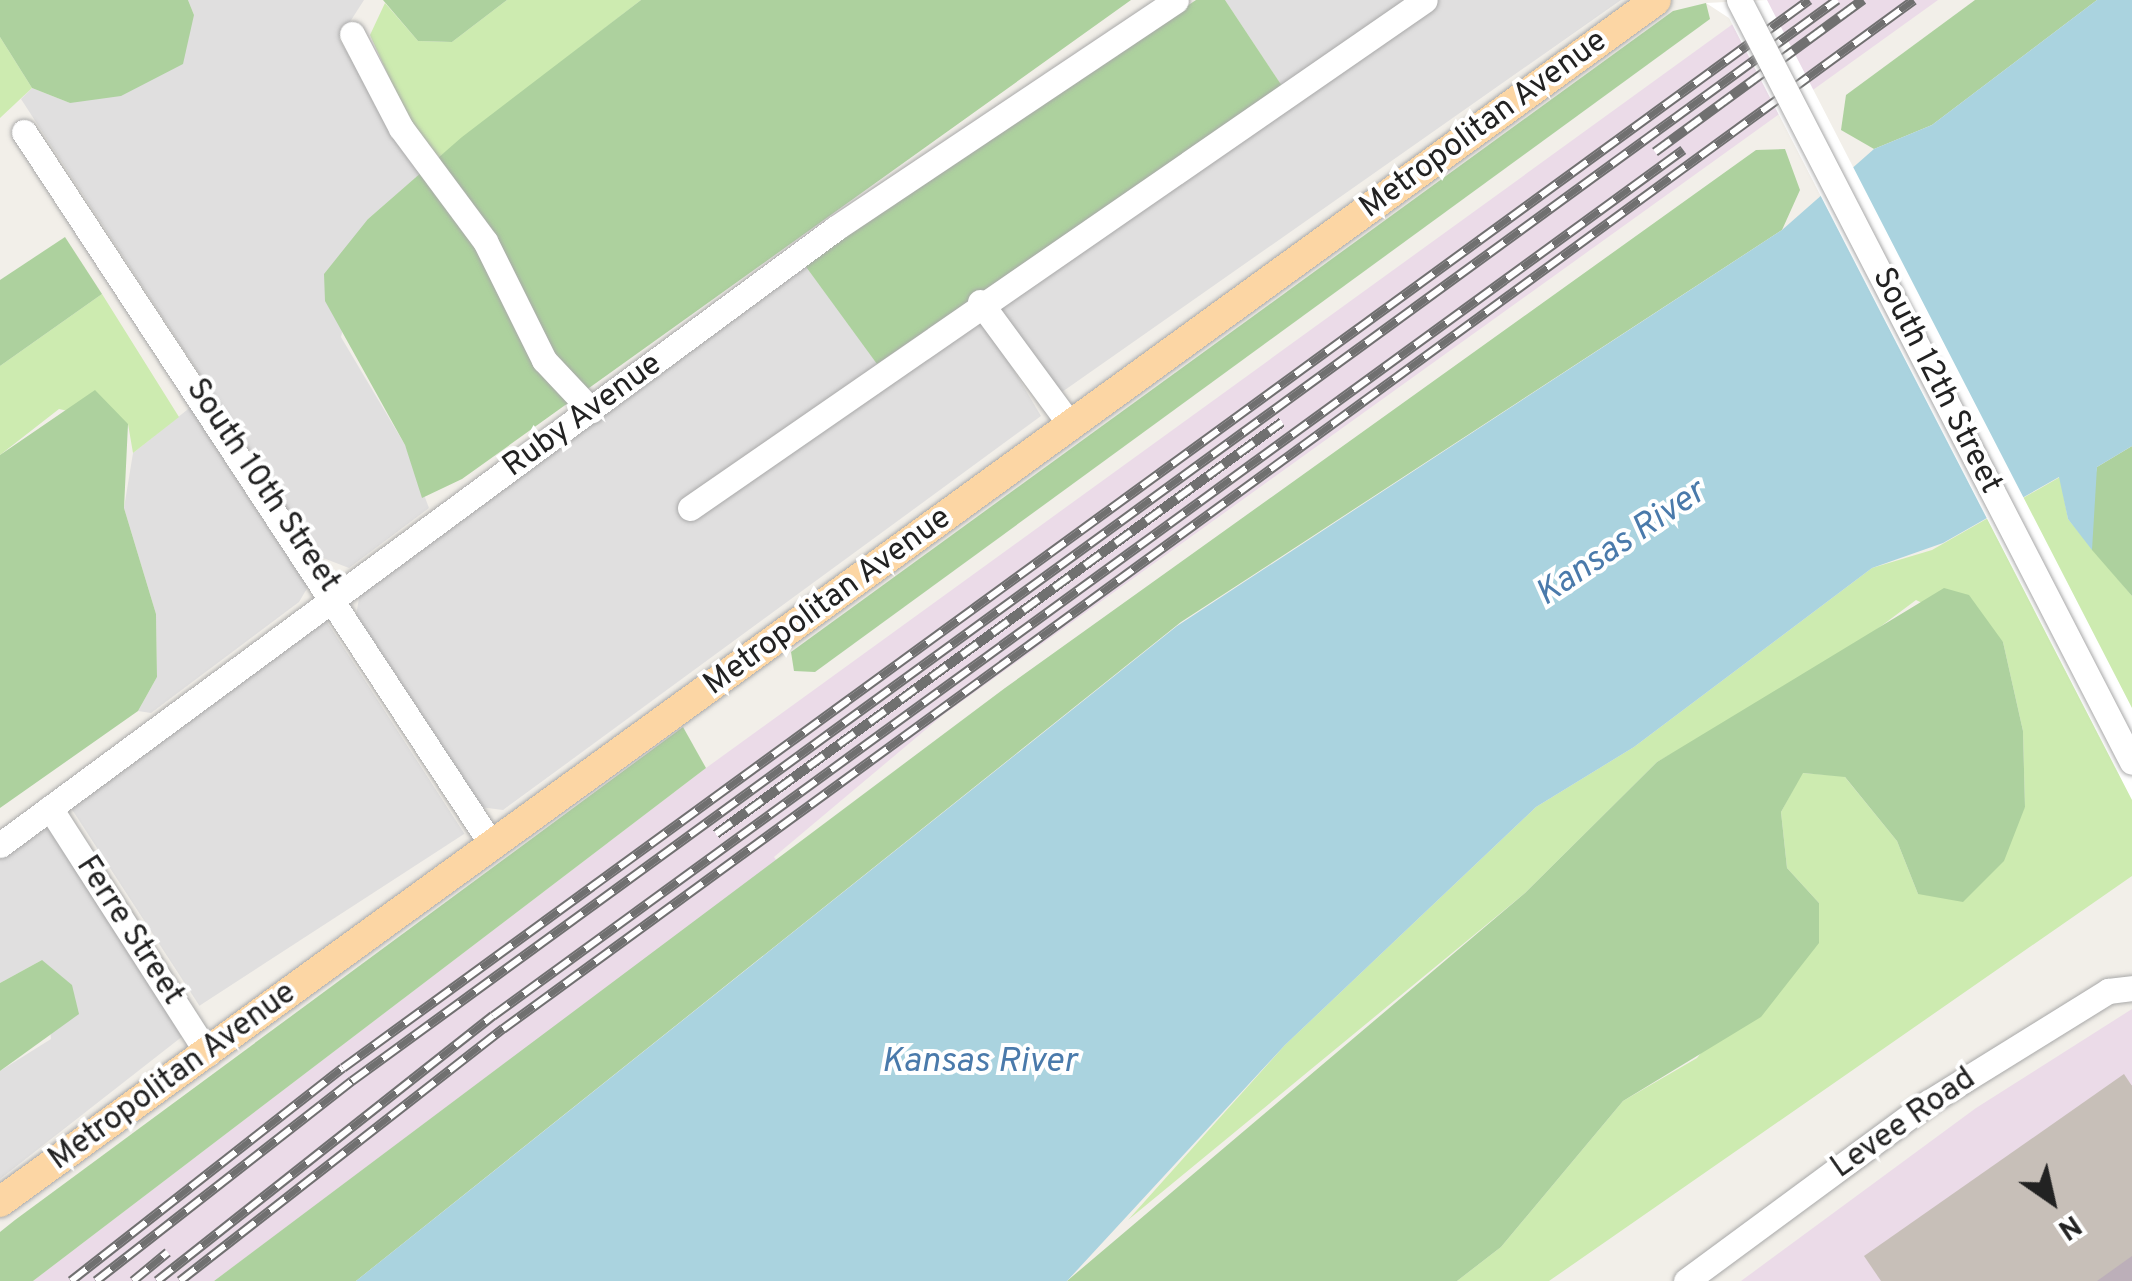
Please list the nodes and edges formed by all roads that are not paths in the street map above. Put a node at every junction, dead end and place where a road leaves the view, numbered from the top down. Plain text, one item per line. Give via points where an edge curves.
1 (1176, 0) edge
2 (1425, 0) edge
3 (1656, 0) edge
4 (1740, 0) edge
5 (352, 34) dead end
6 (24, 132) dead end
7 (980, 302) junction
8 (591, 410) junction
9 (1071, 426) junction
10 (690, 508) dead end
11 (335, 595) junction
12 (2132, 762) edge
13 (50, 808) junction
14 (0, 845) edge
15 (492, 845) junction
16 (2132, 988) edge
17 (208, 1054) junction
18 (0, 1202) edge
19 (1686, 1281) edge

1 - 8 street, Ruby Avenue via 849,218
2 - 7 street
3 - 9 main road, Metropolitan Avenue
4 - 12 street, South 12th Street, bridge
5 - 8 street via 401,128 486,241 544,360
6 - 11 street, South 10th Street
7 - 9 street
7 - 10 street
8 - 11 street, Ruby Avenue
9 - 15 main road, Metropolitan Avenue
11 - 13 street, Ruby Avenue
11 - 15 street, South 10th Street
13 - 14 street, Ruby Avenue
13 - 17 street, Ferre Street
15 - 17 main road, Metropolitan Avenue
16 - 19 street, Levee Road via 2108,991 1930,1102
17 - 18 main road, Metropolitan Avenue

